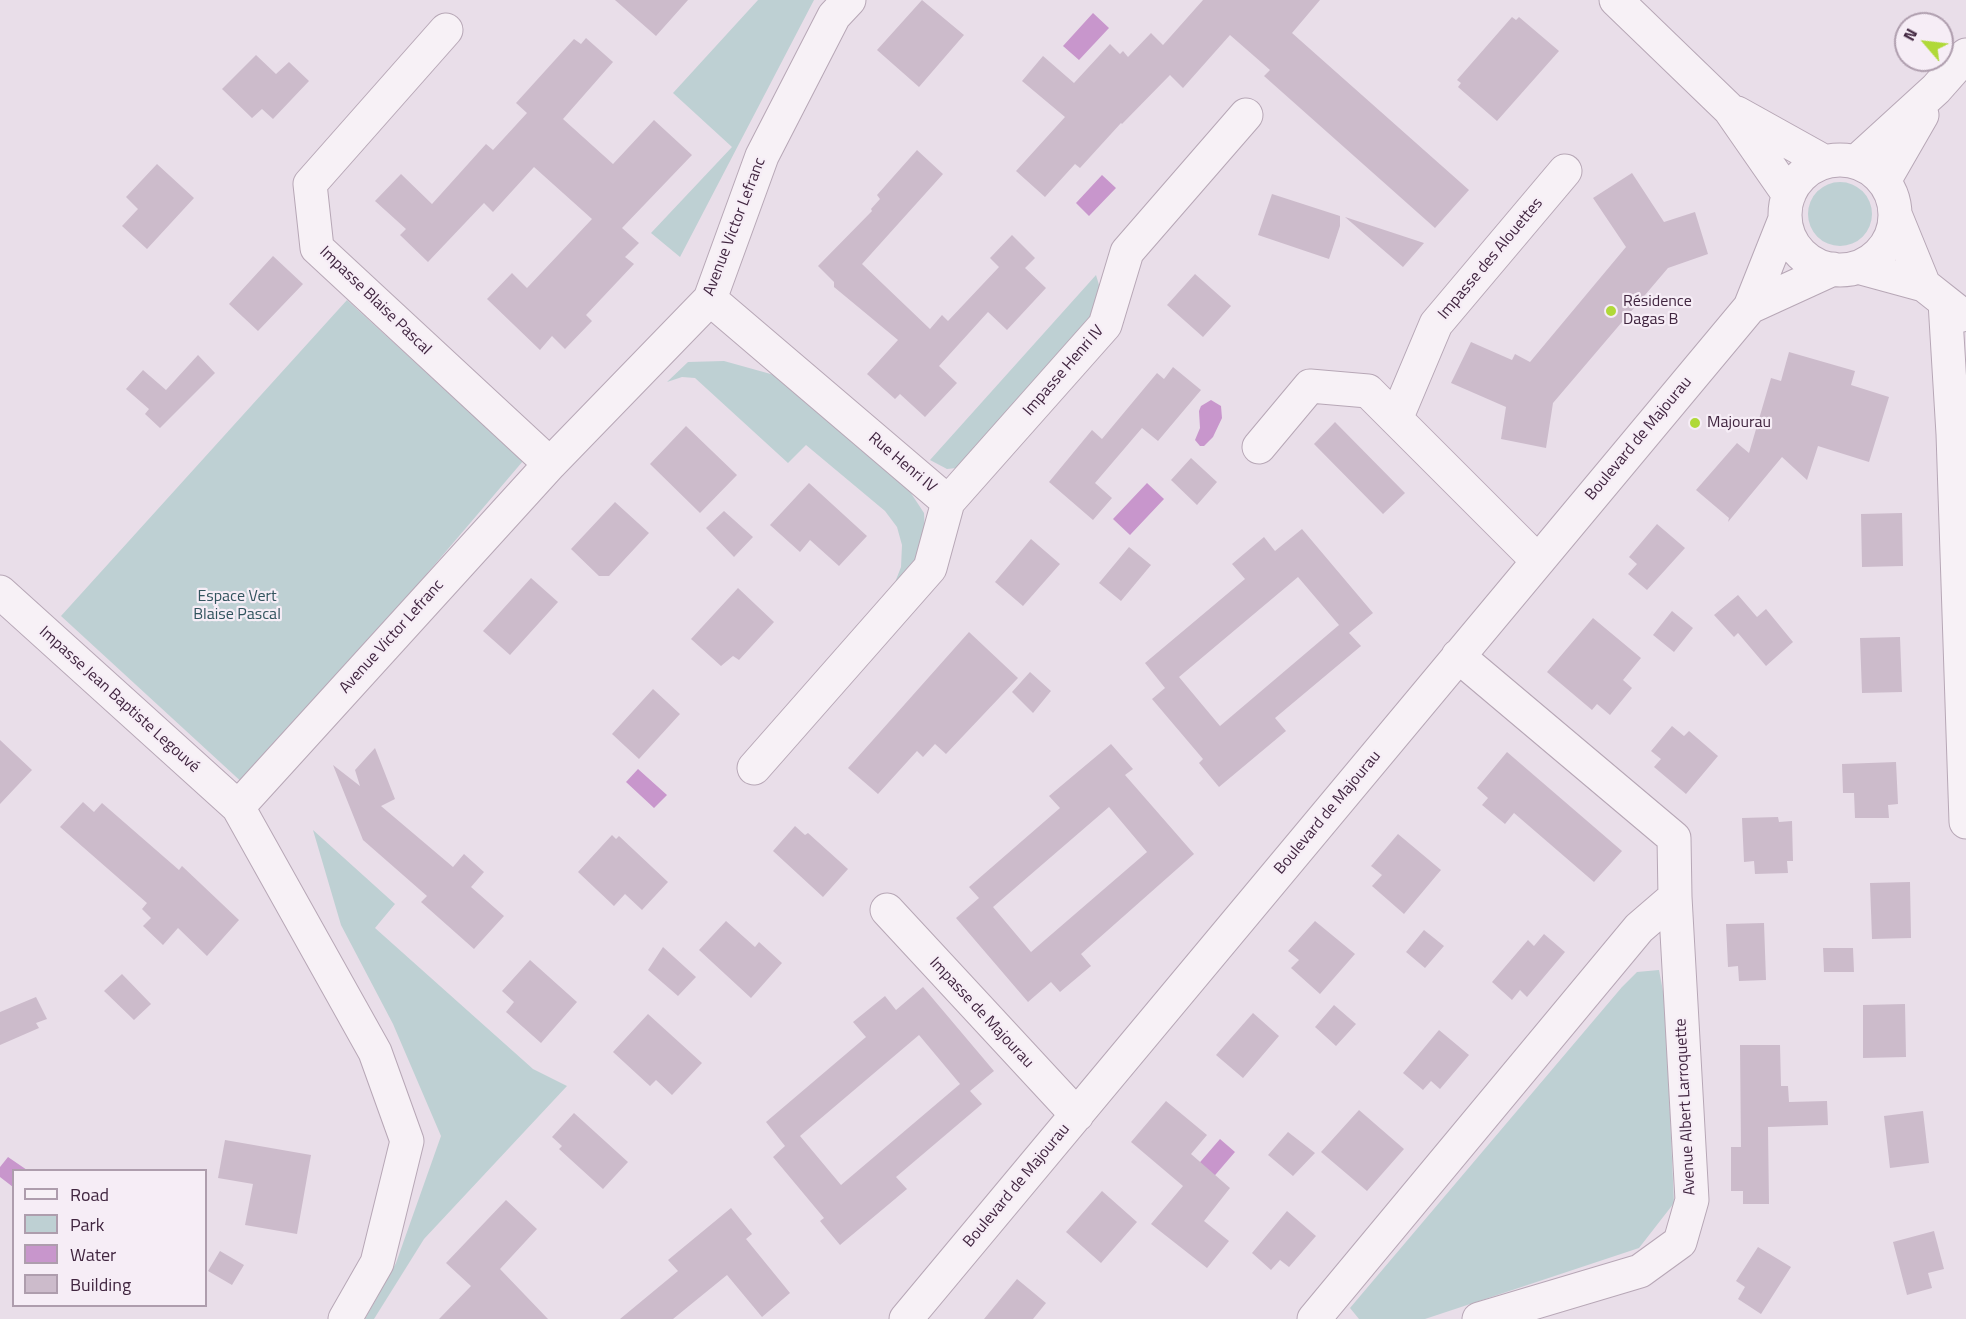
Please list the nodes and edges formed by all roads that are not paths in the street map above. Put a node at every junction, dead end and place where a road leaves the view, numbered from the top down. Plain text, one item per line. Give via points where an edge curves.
1 (849, 0) edge
2 (1616, 0) edge
3 (446, 30) dead end
4 (1966, 55) edge
5 (1936, 89) junction
6 (1730, 110) junction
7 (1246, 115) dead end
8 (1841, 162) junction
9 (1565, 171) dead end
10 (1884, 181) junction
11 (1787, 207) junction
12 (1895, 214) junction
13 (1845, 268) junction
14 (710, 299) junction
15 (1945, 302) edge
16 (1750, 307) junction
17 (1396, 419) junction
18 (1959, 426) edge
19 (1259, 447) dead end
20 (550, 464) junction
21 (948, 502) junction
22 (1538, 561) junction
23 (0, 592) edge
24 (1458, 656) junction
25 (1964, 689) edge
26 (754, 768) dead end
27 (238, 807) junction
28 (1966, 822) edge
29 (1675, 897) junction
30 (886, 910) dead end
31 (1077, 1115) junction
32 (345, 1319) edge
33 (906, 1319) edge
34 (1314, 1319) edge
35 (1479, 1319) edge

1 - 14 street, Avenue Victor Lefranc via 834,16 762,156
2 - 6 street
3 - 20 street, Impasse Blaise Pascal via 310,184 317,248
4 - 5 street
5 - 8 street
5 - 10 street
6 - 8 street
6 - 11 street
7 - 21 street, Impasse Henri IV via 1127,252 1105,325
8 - 10 street via 1871,170
8 - 11 street via 1803,174
9 - 17 street, Impasse des Alouettes via 1436,324
10 - 12 street
11 - 13 street via 1788,233 1800,252 1818,266
11 - 16 street, Boulevard de Majourau
12 - 13 street via 1886,246 1874,259
12 - 15 street
13 - 15 street
13 - 16 street, Boulevard de Majourau
14 - 20 street, Avenue Victor Lefranc
14 - 21 street, Rue Henri IV
15 - 18 street
16 - 22 street, Boulevard de Majourau
17 - 19 street via 1368,391 1310,386
17 - 22 street
18 - 25 street
20 - 27 street, Avenue Victor Lefranc
21 - 26 street, Rue Henri IV via 930,568
22 - 24 street, Boulevard de Majourau
23 - 27 street, Impasse Jean Baptiste Legouvé
24 - 29 street, Avenue Albert Larroquette via 1674,838
24 - 31 street, Boulevard de Majourau
25 - 28 street
27 - 32 street via 375,1052 407,1141 378,1263
29 - 34 street via 1639,928
29 - 35 street, Avenue Albert Larroquette via 1692,1200 1680,1242 1640,1271
30 - 31 street, Impasse de Majourau
31 - 33 street, Boulevard de Majourau

